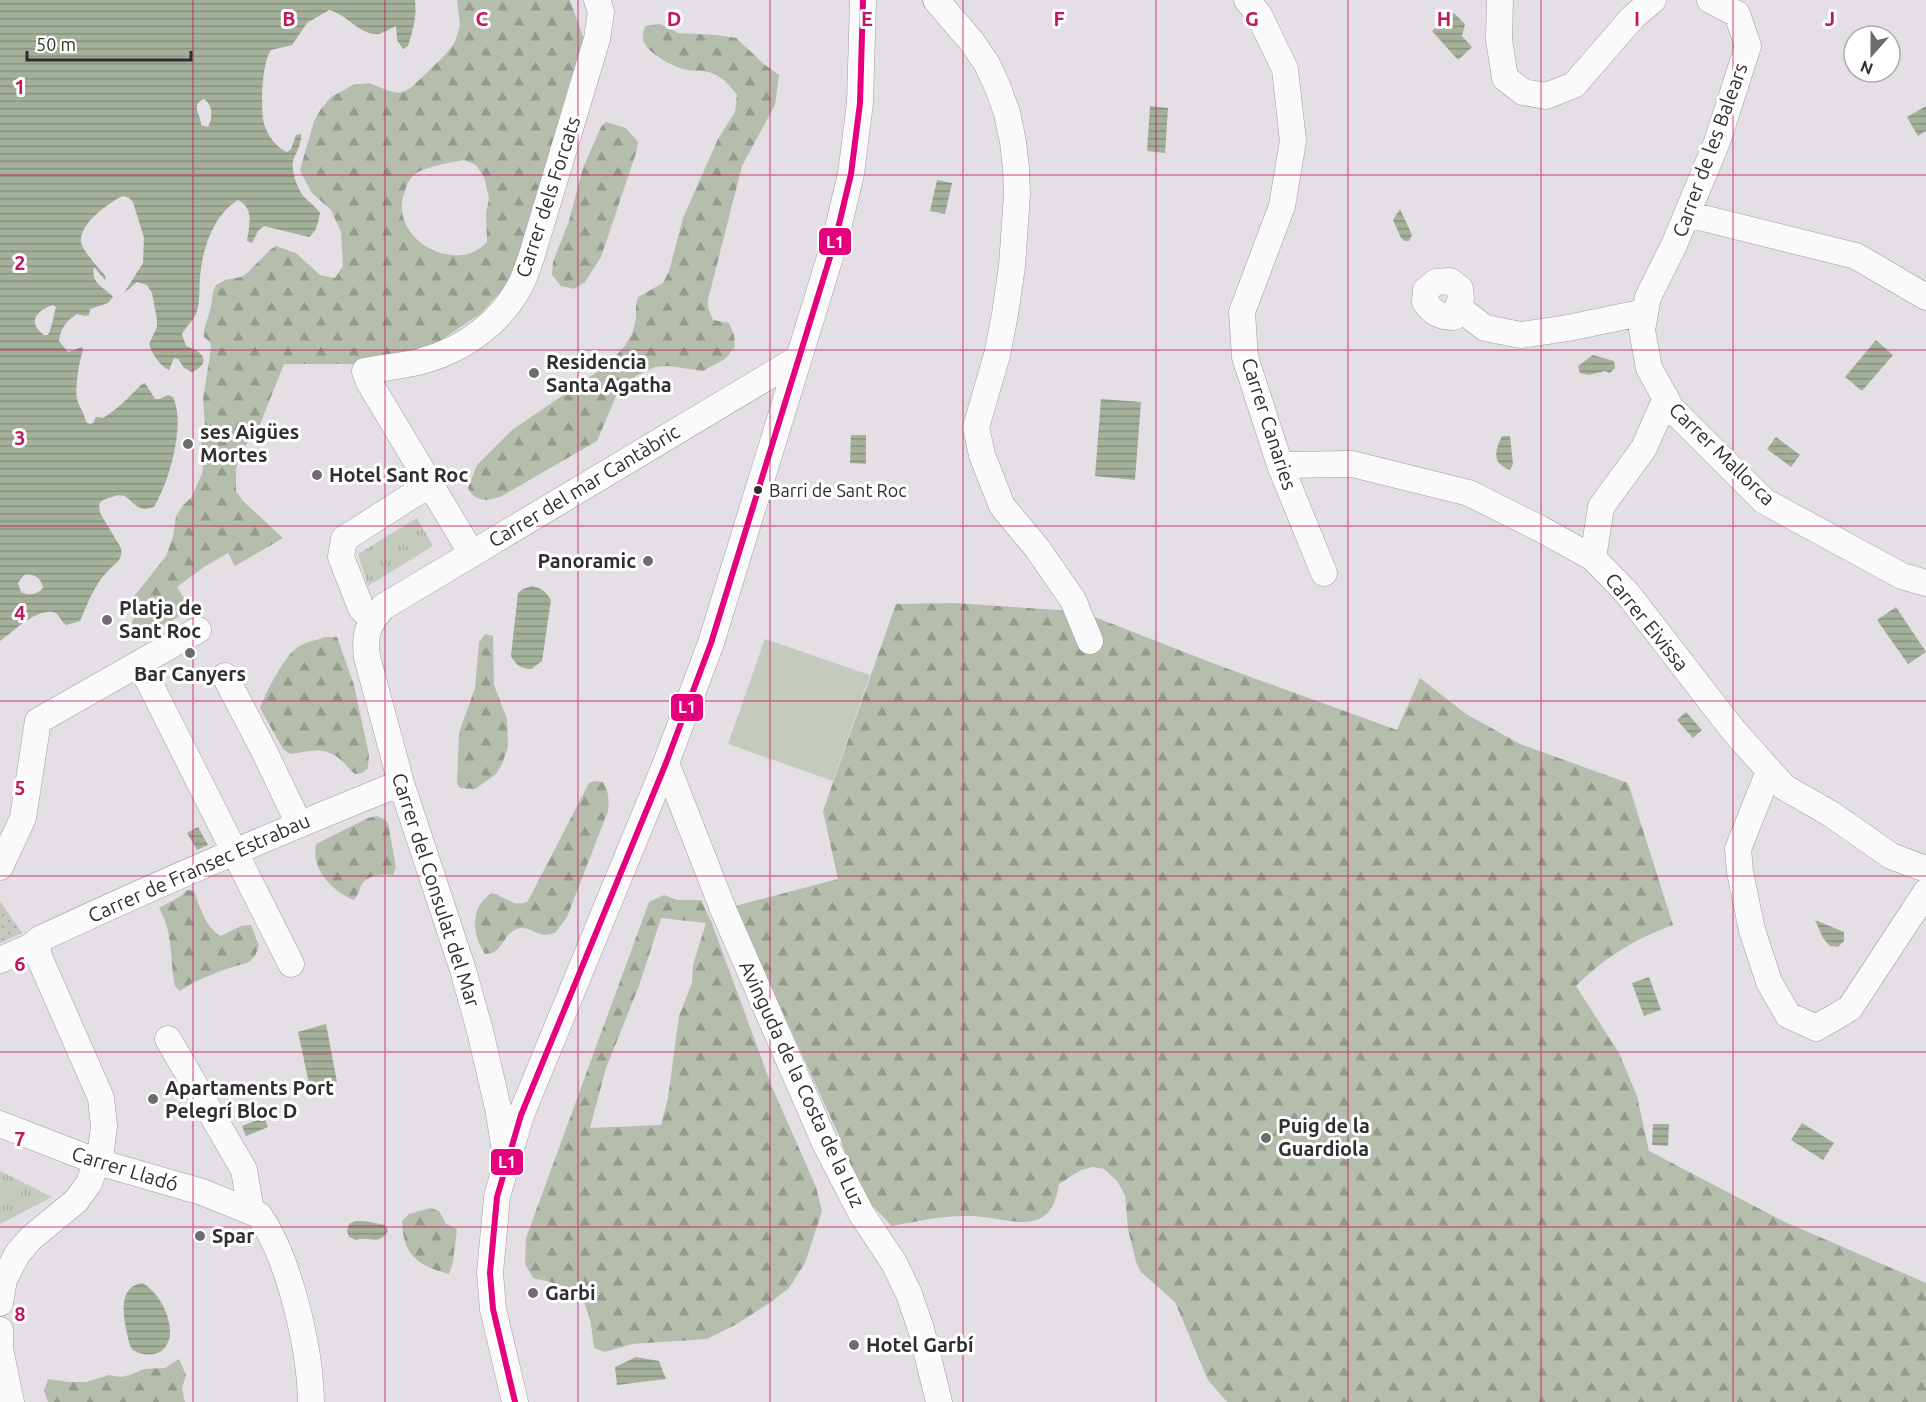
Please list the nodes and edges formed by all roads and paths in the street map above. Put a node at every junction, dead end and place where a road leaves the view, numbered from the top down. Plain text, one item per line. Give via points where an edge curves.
1 (597, 0) edge
2 (863, 0) edge
3 (936, 0) edge
4 (1247, 0) edge
5 (1500, 0) edge
6 (1653, 0) edge
7 (1722, 3) edge
8 (1687, 214) junction
9 (1926, 297) edge
10 (1459, 308) dead end
11 (1645, 312) junction
12 (799, 358) junction
13 (1666, 398) junction
14 (1280, 465) junction
15 (430, 484) junction
16 (472, 554) junction
17 (1593, 558) junction
18 (1323, 573) dead end
19 (1926, 583) edge
20 (372, 619) junction
21 (198, 630) dead end
22 (1090, 641) dead end
23 (140, 664) junction
24 (225, 676) dead end
25 (666, 763) junction
26 (1769, 771) junction
27 (401, 783) junction
28 (299, 824) junction
29 (235, 850) junction
30 (0, 867) edge
31 (1926, 869) edge
32 (1926, 892) edge
33 (40, 939) junction
34 (0, 960) edge
35 (291, 964) dead end
36 (168, 1039) dead end
37 (0, 1124) edge
38 (98, 1162) junction
39 (507, 1163) junction
40 (251, 1211) junction
41 (0, 1303) edge
42 (0, 1329) edge
43 (11, 1402) edge
44 (311, 1402) edge
45 (515, 1402) edge
46 (939, 1402) edge

1 - 15 street, Carrer dels Forcats via 601,12 597,39 522,283 495,321 455,350 423,361 365,371
2 - 12 street via 860,103 851,174
3 - 22 street via 987,64 1007,113 1016,168 1012,266 1005,314 976,427 982,455 1002,507 1073,600
4 - 14 street, Carrer Canaries via 1259,15 1286,69 1293,141 1282,206 1242,312 1245,357
5 - 6 street via 1499,40 1505,78 1523,92 1546,96 1574,85 1632,18
7 - 8 street, Carrer de les Balears via 1737,14 1748,46 1717,142
8 - 9 street via 1856,255
8 - 11 street, Carrer de les Balears via 1648,297
10 - 11 street via 1485,328 1521,335
11 - 13 street, Carrer Mallorca via 1642,330 1649,368
12 - 16 street, Carrer del mar Cantàbric
12 - 25 street via 711,644
13 - 17 street via 1644,448 1601,507
13 - 19 street, Carrer Mallorca via 1671,408 1764,501 1902,576
14 - 17 street, Carrer Eivissa via 1352,464 1468,493
14 - 18 street, Carrer Canaries
15 - 16 street
15 - 20 street via 344,539 341,557 361,608
16 - 20 street, Carrer del mar Cantàbric via 383,607
17 - 26 street, Carrer Eivissa via 1627,593
20 - 27 street, Carrer del Consulat del Mar via 364,639 367,657
21 - 23 street
23 - 29 street
23 - 30 street via 38,721 23,818
24 - 28 street
25 - 39 street via 521,1115
25 - 46 street, Avinguda de la Costa de la Luz via 723,909 825,1143 861,1214 909,1293
26 - 31 street, Carrer Eivissa via 1784,787 1892,856
26 - 32 street via 1738,849 1752,930 1770,982 1788,1015 1816,1028 1850,1008
27 - 28 street, Carrer de Fransec Estrabau
27 - 39 street, Carrer del Consulat del Mar via 463,970 498,1108
28 - 29 street, Carrer de Fransec Estrabau
29 - 33 street, Carrer de Fransec Estrabau
29 - 35 street
33 - 34 street, Carrer de Fransec Estrabau
33 - 38 street via 40,959 101,1098 104,1126
36 - 40 street via 244,1170
37 - 38 street, Carrer Lladó
38 - 40 street, Carrer Lladó via 202,1192
38 - 41 street via 76,1201 18,1253 3,1279
39 - 45 street via 497,1197 490,1273 493,1309
40 - 44 street via 264,1222 284,1267 305,1343
42 - 43 street

